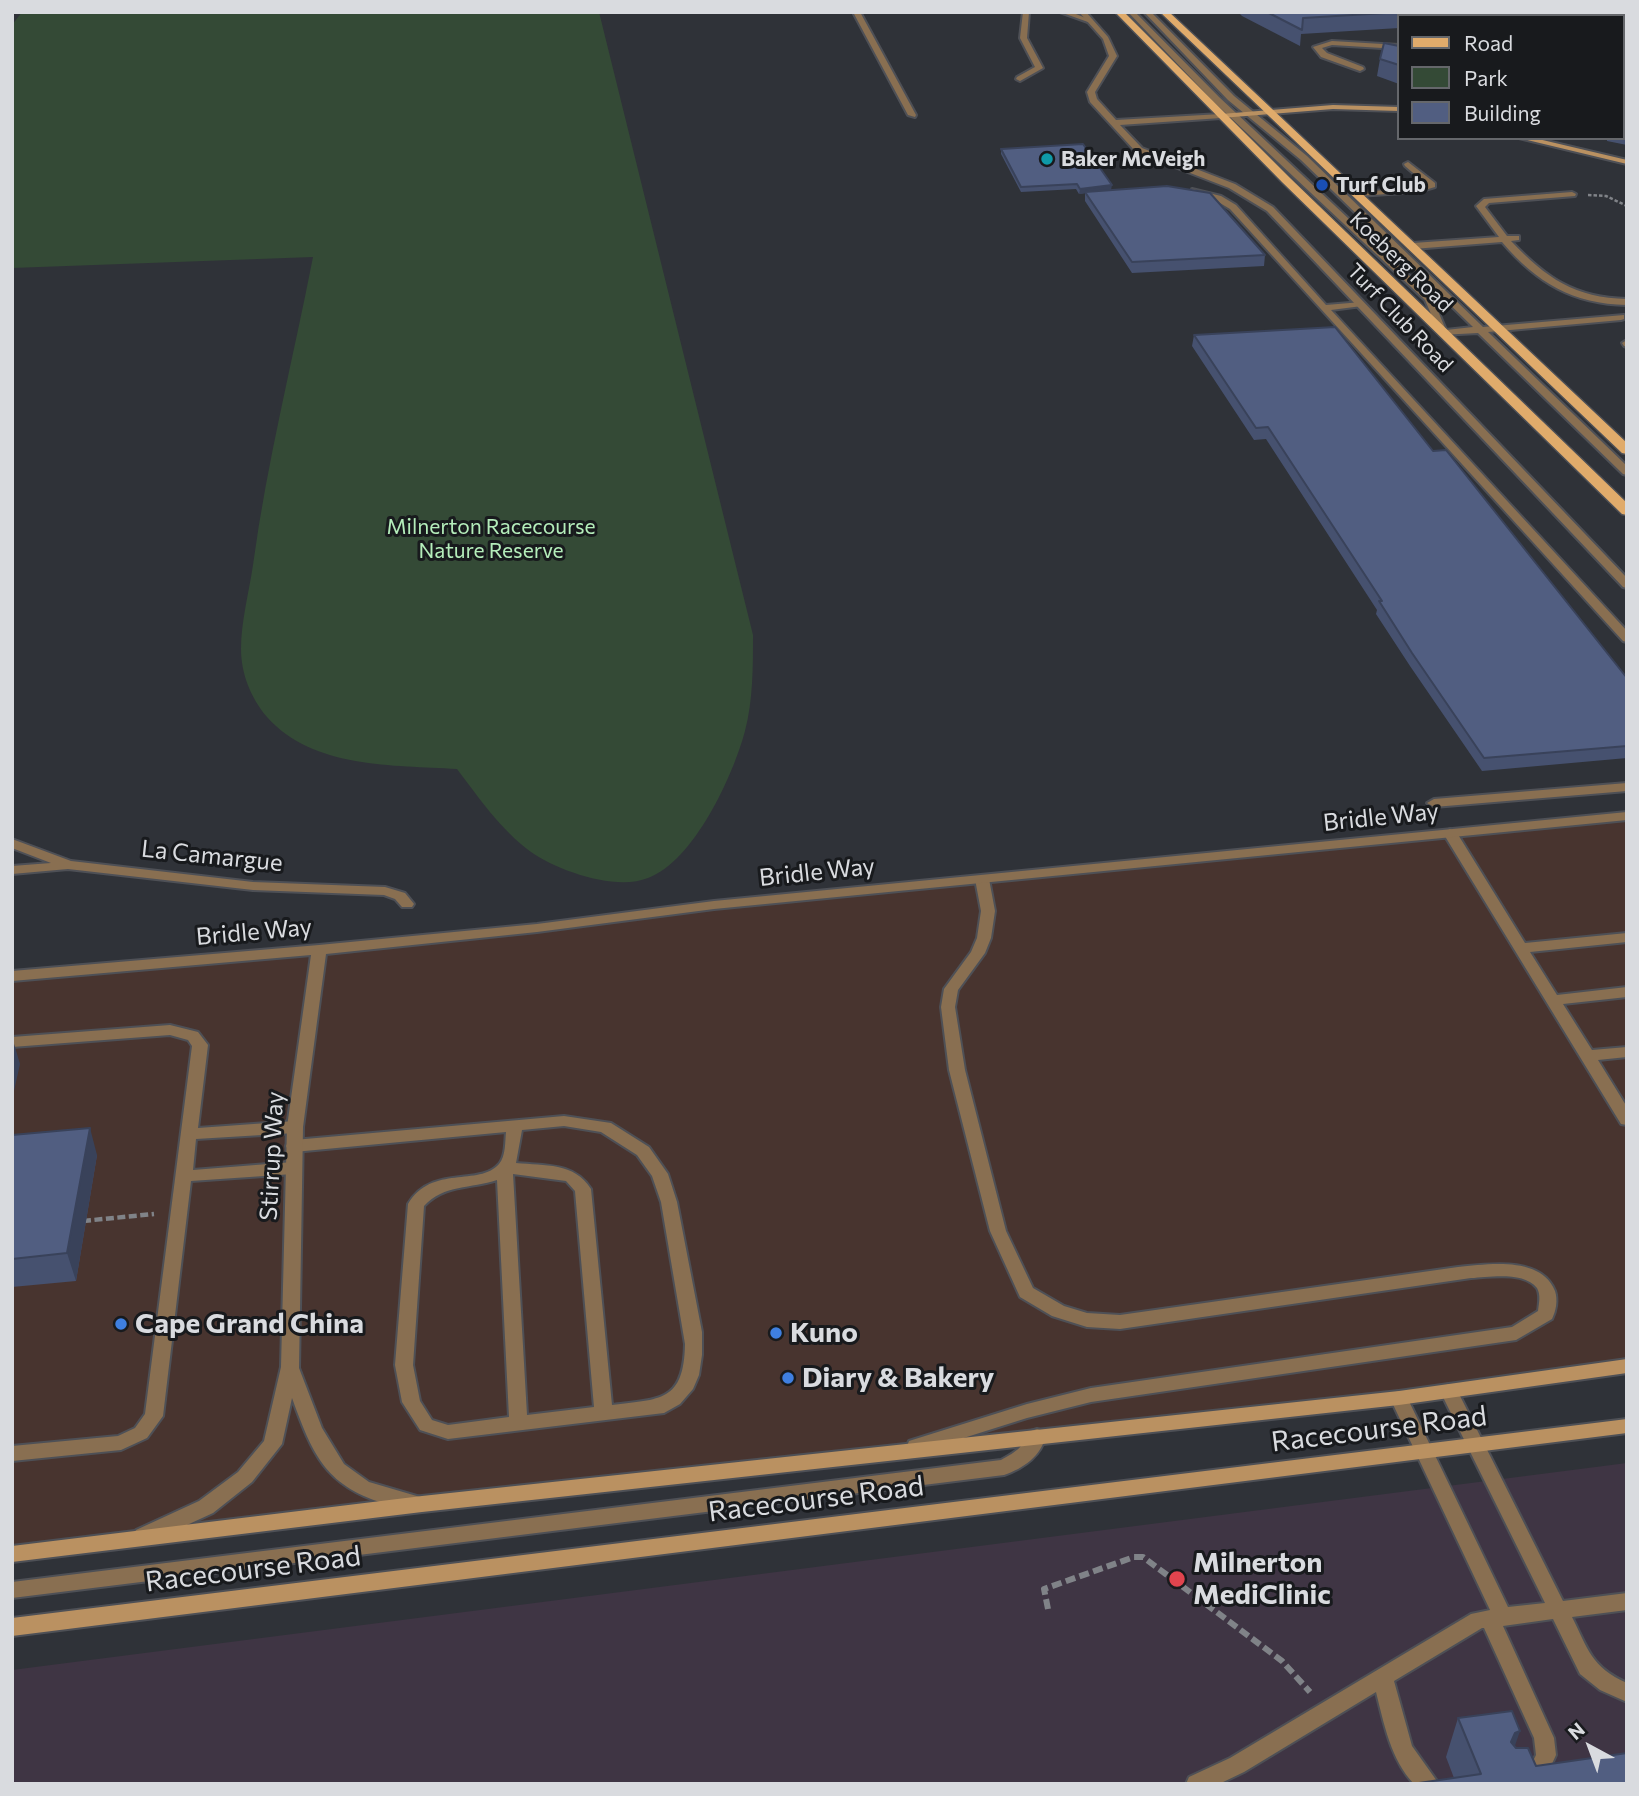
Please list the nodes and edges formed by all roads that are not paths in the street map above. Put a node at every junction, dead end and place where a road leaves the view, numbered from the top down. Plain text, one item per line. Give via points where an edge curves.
1 (856, 12) edge
2 (1026, 12) edge
3 (1063, 12) edge
4 (1082, 12) edge
5 (1119, 12) edge
6 (1131, 12) edge
7 (1147, 12) edge
8 (1164, 12) edge
9 (1090, 21) junction
10 (1398, 47) edge
11 (1360, 69) dead end
12 (1020, 79) dead end
13 (1398, 109) edge
14 (1270, 111) junction
15 (1249, 113) junction
16 (1234, 114) junction
17 (912, 115) dead end
18 (1221, 116) junction
19 (1113, 124) junction
20 (1532, 140) edge
21 (1627, 162) edge
22 (1408, 164) dead end
23 (1184, 192) edge
24 (1358, 194) junction
25 (1572, 194) road end
26 (1516, 238) dead end
27 (1502, 239) junction
28 (1413, 246) junction
29 (1627, 302) edge
30 (1359, 304) junction
31 (1605, 304) junction
32 (1324, 308) junction
33 (1624, 319) edge
34 (1498, 328) junction
35 (1480, 329) junction
36 (1443, 332) junction
37 (1627, 450) edge
38 (1627, 472) edge
39 (1627, 511) edge
40 (1627, 585) edge
41 (1627, 638) edge
42 (1627, 787) edge
43 (1434, 803) dead end
44 (1627, 816) edge
45 (1450, 833) junction
46 (12, 843) edge
47 (69, 865) junction
48 (12, 870) edge
49 (982, 879) junction
50 (407, 904) dead end
51 (1627, 937) edge
52 (1521, 948) junction
53 (319, 950) junction
54 (12, 976) edge
55 (1627, 992) edge
56 (1553, 1000) junction
57 (12, 1042) edge
58 (1627, 1052) edge
59 (1587, 1056) junction
60 (1625, 1115) edge
61 (515, 1126) junction
62 (295, 1127) junction
63 (189, 1134) junction
64 (294, 1146) junction
65 (293, 1168) junction
66 (505, 1168) junction
67 (184, 1176) junction
68 (1627, 1366) edge
69 (290, 1367) junction
70 (1449, 1391) junction
71 (1399, 1398) junction
72 (604, 1413) junction
73 (518, 1424) junction
74 (1627, 1426) edge
75 (1037, 1436) junction
76 (1477, 1445) junction
77 (902, 1451) junction
78 (1426, 1452) junction
79 (12, 1454) edge
80 (422, 1504) junction
81 (139, 1538) junction
82 (12, 1554) edge
83 (12, 1590) edge
84 (1627, 1601) edge
85 (1556, 1610) junction
86 (1497, 1618) junction
87 (12, 1627) edge
88 (1383, 1678) junction
89 (1627, 1693) edge
90 (1511, 1780) edge
91 (1196, 1784) edge
92 (1429, 1784) edge

1 - 17 street
2 - 12 street via 1022,33 1039,68
3 - 9 street
4 - 9 street, Turf Club Road
5 - 18 main road, Koeberg Road
6 - 16 street
7 - 15 street
8 - 14 main road, Koeberg Road
9 - 19 street, Turf Club Road via 1106,38 1113,56 1091,92
10 - 11 street via 1332,43 1317,47 1324,55
13 - 14 main road
14 - 15 main road
14 - 24 main road, Koeberg Road
15 - 16 main road
15 - 35 street via 1304,158
16 - 18 main road
16 - 36 street via 1429,299
18 - 19 street
18 - 36 main road, Koeberg Road
19 - 30 street, Turf Club Road via 1139,150 1255,198
20 - 21 main road
22 - 24 street via 1432,185
23 - 32 street via 1208,194 1233,206
24 - 28 main road, Koeberg Road
25 - 27 street via 1482,203
26 - 27 street
27 - 28 street
27 - 31 street via 1555,284
28 - 34 main road, Koeberg Road
29 - 31 street
30 - 32 street
30 - 40 street, Turf Club Road
31 - 33 street
32 - 41 street
33 - 34 street
34 - 35 street
34 - 37 main road, Koeberg Road
35 - 36 street
35 - 38 street
36 - 39 main road, Koeberg Road
42 - 43 street
44 - 45 street, Bridle Way
45 - 49 street, Bridle Way
45 - 52 street
46 - 47 street, La Camargue
47 - 48 street
47 - 50 street, La Camargue via 253,886 385,891
49 - 53 street, Bridle Way
49 - 77 street via 988,911 984,938 951,989 948,1007 957,1070 998,1231 1026,1292 1058,1311 1087,1320 1120,1322 1458,1273 1510,1270 1538,1280 1550,1302 1546,1314 1516,1333 1091,1395
51 - 52 street
52 - 56 street
53 - 54 street, Bridle Way
53 - 62 street, Stirrup Way
55 - 56 street
56 - 59 street
57 - 63 street via 170,1030 193,1037 200,1045
58 - 59 street
59 - 60 street
61 - 64 street
61 - 66 street
61 - 72 street via 564,1121 606,1127 643,1151 663,1183 693,1332 690,1381 680,1397 664,1406
62 - 63 street
62 - 64 street, Stirrup Way
63 - 67 street
64 - 65 street, Stirrup Way
65 - 67 street
65 - 69 street, Stirrup Way
66 - 72 street via 571,1176 583,1189
66 - 73 street
66 - 73 street via 492,1176 449,1182 424,1192 416,1204 404,1365 411,1402 426,1424 448,1433
67 - 79 street via 154,1416 141,1433 121,1443
68 - 70 main road, Racecourse Road
69 - 80 street, Stirrup Way via 318,1438 345,1478 378,1495
69 - 81 street, Stirrup Way via 273,1444 245,1478 206,1507
70 - 71 main road, Racecourse Road
70 - 76 street
71 - 75 main road, Racecourse Road
71 - 78 street
72 - 73 street
74 - 76 main road, Racecourse Road
75 - 77 main road, Racecourse Road
75 - 83 street via 1035,1447 1004,1467
76 - 78 main road, Racecourse Road
76 - 85 street
77 - 80 main road, Racecourse Road
78 - 86 street
78 - 87 main road, Racecourse Road
80 - 81 main road, Racecourse Road
81 - 82 main road, Racecourse Road
84 - 85 street
85 - 86 street
85 - 89 street via 1587,1668 1607,1685
86 - 88 street via 1478,1620
86 - 90 street via 1544,1738 1546,1755 1538,1772
88 - 91 street via 1237,1765
88 - 92 street via 1402,1749

